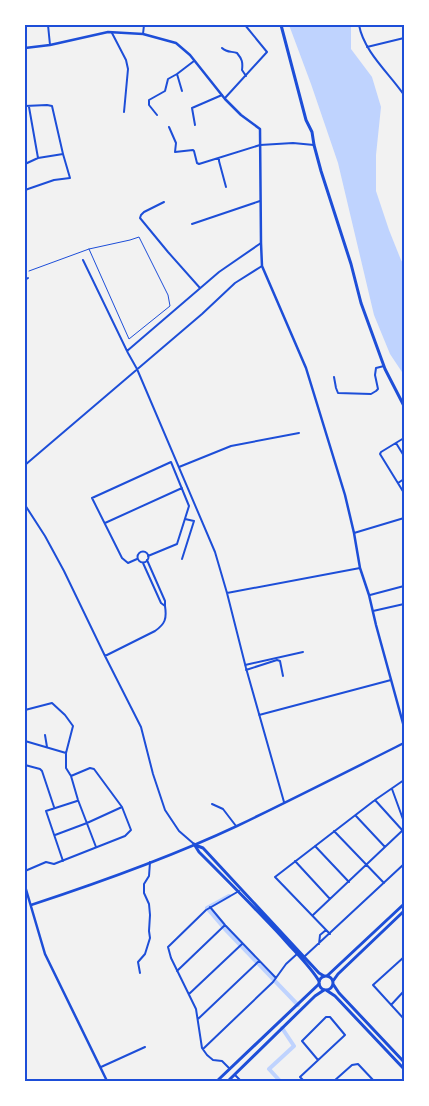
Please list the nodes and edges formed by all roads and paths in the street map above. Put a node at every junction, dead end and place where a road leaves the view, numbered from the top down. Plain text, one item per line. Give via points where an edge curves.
1 (48, 25) edge
2 (144, 25) edge
3 (245, 25) edge
4 (281, 25) edge
5 (359, 25) edge
6 (112, 33) junction
7 (143, 34) junction
8 (404, 38) edge
9 (50, 45) junction
10 (367, 47) junction
11 (25, 48) edge
12 (222, 48) dead end
13 (194, 61) junction
14 (177, 74) junction
15 (246, 76) junction
16 (182, 91) dead end
17 (222, 95) junction
18 (404, 95) edge
19 (225, 99) junction
20 (25, 106) edge
21 (29, 106) junction
22 (124, 112) dead end
23 (157, 115) dead end
24 (195, 125) dead end
25 (169, 127) dead end
26 (260, 145) junction
27 (314, 145) junction
28 (63, 154) junction
29 (38, 158) junction
30 (219, 158) junction
31 (25, 164) edge
32 (226, 187) dead end
33 (25, 190) edge
34 (260, 201) junction
35 (164, 202) dead end
36 (192, 224) dead end
37 (260, 243) junction
38 (89, 249) junction
39 (82, 260) dead end
40 (262, 266) junction
41 (29, 271) dead end
42 (28, 278) dead end
43 (25, 280) edge
44 (200, 288) junction
45 (127, 351) junction
46 (384, 366) junction
47 (137, 369) junction
48 (334, 378) dead end
49 (404, 406) edge
50 (299, 432) dead end
51 (404, 438) edge
52 (396, 443) junction
53 (404, 456) edge
54 (25, 465) edge
55 (179, 467) junction
56 (404, 479) edge
57 (397, 484) junction
58 (182, 488) junction
59 (404, 493) edge
60 (25, 505) edge
61 (404, 518) edge
62 (185, 519) junction
63 (105, 523) junction
64 (354, 533) junction
65 (148, 556) junction
66 (137, 559) junction
67 (182, 559) dead end
68 (147, 560) junction
69 (143, 563) junction
70 (360, 568) junction
71 (404, 586) edge
72 (227, 593) junction
73 (369, 595) junction
74 (404, 604) edge
75 (165, 606) junction
76 (373, 611) junction
77 (303, 652) dead end
78 (105, 656) junction
79 (245, 665) junction
80 (246, 670) junction
81 (284, 676) dead end
82 (391, 680) junction
83 (25, 710) edge
84 (259, 715) junction
85 (404, 727) edge
86 (45, 735) dead end
87 (25, 741) edge
88 (404, 743) edge
89 (46, 747) junction
90 (66, 753) junction
91 (25, 765) edge
92 (70, 776) junction
93 (404, 780) edge
94 (391, 789) junction
95 (78, 800) junction
96 (375, 800) junction
97 (284, 802) junction
98 (212, 804) dead end
99 (54, 807) junction
100 (122, 807) junction
101 (355, 815) junction
102 (404, 822) edge
103 (87, 823) junction
104 (236, 826) junction
105 (404, 830) edge
106 (334, 831) junction
107 (54, 835) junction
108 (194, 844) junction
109 (315, 846) junction
110 (96, 847) junction
111 (385, 847) junction
112 (63, 861) junction
113 (150, 862) junction
114 (295, 862) junction
115 (367, 864) junction
116 (404, 864) edge
117 (25, 871) edge
118 (349, 882) junction
119 (384, 883) junction
120 (25, 886) edge
121 (240, 891) junction
122 (330, 899) junction
123 (31, 904) junction
124 (404, 904) edge
125 (210, 907) junction
126 (404, 911) edge
127 (313, 915) junction
128 (225, 925) junction
129 (326, 930) junction
130 (330, 934) junction
131 (242, 943) junction
132 (319, 944) junction
133 (297, 954) junction
134 (404, 957) edge
135 (303, 958) junction
136 (259, 961) junction
137 (177, 971) junction
138 (140, 973) dead end
139 (326, 976) junction
140 (276, 978) junction
141 (333, 982) junction
142 (319, 983) junction
143 (325, 990) junction
144 (404, 992) edge
145 (189, 994) junction
146 (391, 1004) junction
147 (198, 1019) junction
148 (404, 1019) edge
149 (145, 1047) dead end
150 (203, 1049) junction
151 (318, 1060) junction
152 (404, 1062) edge
153 (101, 1067) junction
154 (230, 1069) junction
155 (404, 1069) edge
156 (234, 1075) junction
157 (336, 1080) edge
158 (107, 1081) edge
159 (217, 1081) edge
160 (228, 1081) edge
161 (241, 1081) edge
162 (304, 1081) edge
163 (374, 1081) edge

1 - 9 street
2 - 7 street
3 - 15 street via 267,52
4 - 27 main road
5 - 10 street
6 - 7 street
6 - 9 street
6 - 22 street via 128,69
7 - 13 street via 176,43
8 - 10 street
9 - 11 street
10 - 18 street
12 - 15 street via 242,58 242,70
13 - 14 street
13 - 17 street
14 - 16 street
14 - 23 street via 168,79 165,90 149,100
15 - 19 street
17 - 19 street
17 - 24 street via 192,108
19 - 26 street via 260,129
20 - 21 street
21 - 28 street via 52,106
21 - 29 street
25 - 30 street via 176,143 175,152 194,151 200,164
26 - 27 street
26 - 30 street
26 - 34 street
27 - 46 main road via 361,302
28 - 29 street
28 - 33 street via 70,178
29 - 31 street
30 - 32 street
34 - 36 street
34 - 37 street
35 - 44 street via 144,212 140,218
37 - 40 street
37 - 44 street
38 - 38 lane via 130,339 170,306 168,295 140,237
38 - 41 lane
39 - 45 street
40 - 47 street via 235,283
40 - 64 street via 306,368
42 - 43 street
44 - 45 street
45 - 47 street
46 - 48 street via 376,368 378,389 371,394 338,393
46 - 49 main road
47 - 54 street
47 - 55 street
50 - 55 street via 231,446
51 - 52 street
52 - 53 street
52 - 57 street via 380,454
55 - 72 street via 215,552
56 - 57 street
57 - 59 street
58 - 62 street via 190,506
58 - 63 street
58 - 63 street via 171,462 92,498
60 - 78 street via 64,571
61 - 64 street
62 - 65 street via 177,544
62 - 67 street via 194,521
63 - 66 street via 122,558 128,562
64 - 70 street
65 - 66 street via 141,551
65 - 68 street
66 - 69 street
68 - 69 street
68 - 75 street
69 - 75 street
70 - 72 street
70 - 73 street
71 - 73 street
72 - 79 street
73 - 76 street
74 - 76 street
75 - 78 street via 162,626
76 - 82 street
77 - 79 street
78 - 108 street via 141,727 165,810 179,831
79 - 80 street
80 - 81 street via 277,660
80 - 84 street
82 - 84 street
82 - 85 street
83 - 90 street via 52,703 65,715 72,726
84 - 97 street
86 - 89 street
87 - 89 street
88 - 97 street
89 - 90 street
90 - 92 street via 66,768
91 - 99 street via 42,771
92 - 95 street
92 - 100 street via 94,769
93 - 94 street
94 - 96 street
94 - 102 street
95 - 99 street
95 - 103 street
96 - 101 street
96 - 105 street
97 - 104 street
98 - 104 street via 222,808
99 - 107 street via 46,813
100 - 103 street
100 - 110 street via 131,830 125,836
101 - 106 street
101 - 111 street
103 - 107 street
103 - 110 street
104 - 108 street
105 - 111 street
106 - 109 street
106 - 115 street
107 - 112 street
108 - 113 street
108 - 121 main road via 203,848
109 - 114 street
109 - 118 street
110 - 112 street
111 - 115 street
112 - 117 street via 46,862
113 - 123 street
113 - 138 street via 149,876 144,884 144,893 150,904 150,938 145,954 138,962
114 - 122 street
114 - 127 street via 275,876
115 - 118 street
115 - 119 street
116 - 119 street
118 - 122 street
119 - 130 street
120 - 123 street
121 - 125 street
121 - 133 main road
121 - 135 main road
122 - 127 street
123 - 153 street via 46,954
124 - 139 main road
125 - 128 street
125 - 137 street via 168,947
126 - 141 main road
127 - 129 street
128 - 131 street
128 - 137 street
129 - 130 street
129 - 132 street via 320,935
130 - 132 street
131 - 136 street
131 - 145 street
132 - 135 street
133 - 135 main road
133 - 140 street
134 - 146 street via 373,985
135 - 139 main road
135 - 142 main road
136 - 140 street
136 - 147 street
137 - 145 street
139 - 141 main road
139 - 142 main road
140 - 150 street
141 - 143 main road via 331,988
141 - 152 main road via 339,993
142 - 143 main road
142 - 154 main road
143 - 155 main road via 335,996
143 - 156 main road
144 - 146 street
145 - 147 street
146 - 148 street
147 - 150 street
149 - 153 street
150 - 154 street via 213,1060 222,1061
151 - 151 street via 345,1035 330,1017 326,1017 302,1041
151 - 162 street via 300,1077
153 - 158 street
154 - 159 main road
156 - 160 main road
156 - 161 street
157 - 163 street via 352,1064 358,1064

